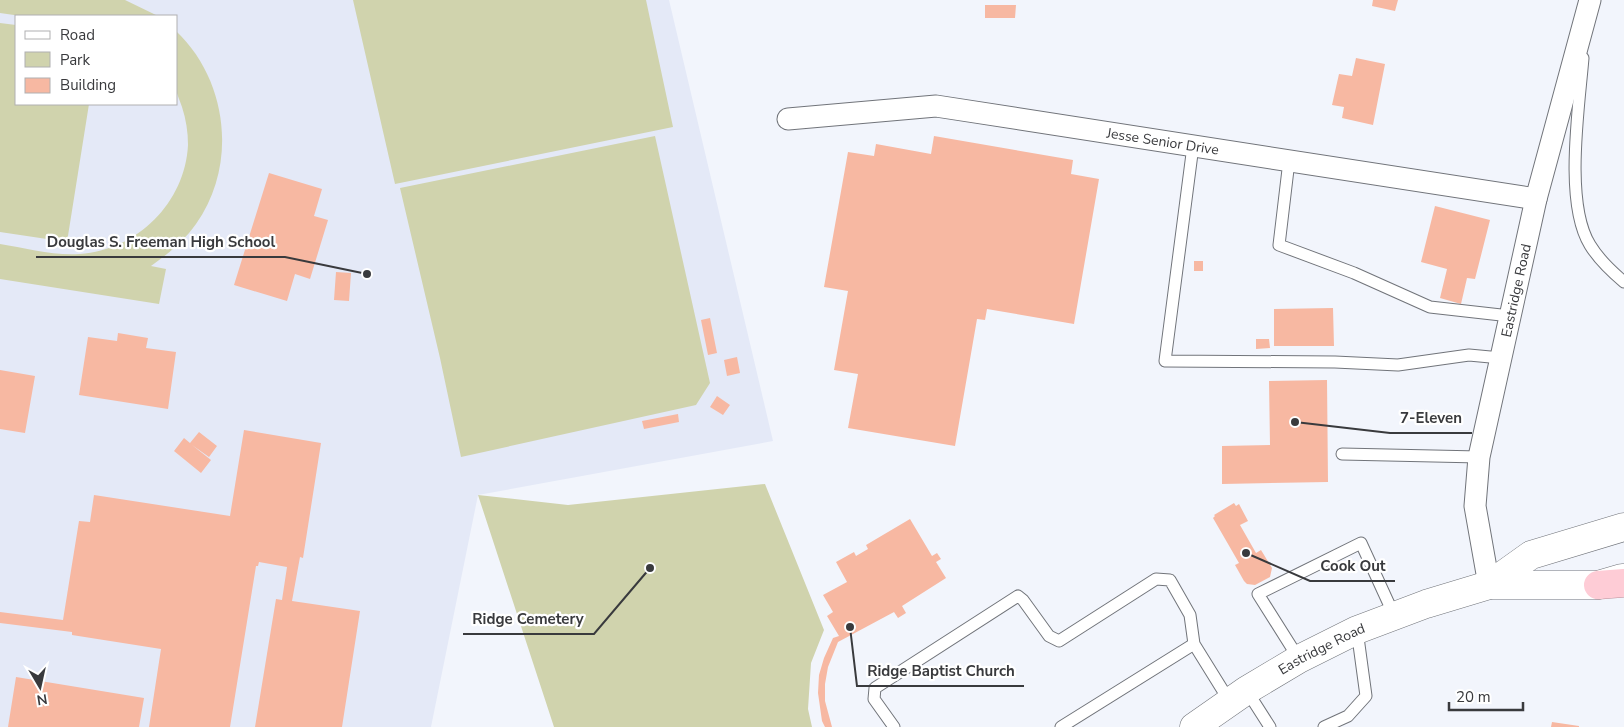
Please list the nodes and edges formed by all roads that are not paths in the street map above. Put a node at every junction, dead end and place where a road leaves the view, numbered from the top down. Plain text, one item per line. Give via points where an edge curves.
1 (1588, 8) edge
2 (788, 119) dead end
3 (1193, 146) junction
4 (1289, 161) junction
5 (1536, 199) junction
6 (1624, 282) edge
7 (1510, 316) junction
8 (1501, 358) junction
9 (1342, 454) dead end
10 (1479, 457) junction
11 (1624, 527) edge
12 (1624, 578) edge
13 (1611, 584) edge
14 (1489, 585) junction
15 (1394, 615) junction
16 (1357, 630) junction
17 (1194, 644) junction
18 (1299, 659) junction
19 (1238, 696) junction
20 (1348, 716) junction
21 (894, 727) edge
22 (1061, 727) edge
23 (1194, 727) edge
24 (1270, 727) edge
25 (1324, 727) edge
26 (1352, 727) edge

1 - 5 street, Eastridge Road
1 - 6 lane via 1575,174 1577,204 1590,244
2 - 3 street, Jesse Senior Drive via 936,106
3 - 4 street, Jesse Senior Drive
3 - 8 lane via 1165,361 1398,365 1469,354
4 - 5 street, Jesse Senior Drive
4 - 7 lane via 1279,245 1354,273 1430,307
5 - 7 street, Eastridge Road
7 - 8 street, Eastridge Road
8 - 10 street, Eastridge Road
9 - 10 lane
10 - 14 street, Eastridge Road via 1475,506
11 - 14 main road, Eastridge Road via 1531,555
12 - 13 main road, Eastridge Road
13 - 14 main road, Eastridge Road
14 - 15 main road, Eastridge Road
15 - 16 main road, Eastridge Road
15 - 18 lane via 1361,543 1258,594
16 - 18 main road, Eastridge Road
16 - 20 lane via 1366,696
17 - 19 lane
17 - 21 lane via 1190,614 1170,580 1156,579 1059,641 1049,636 1018,596 874,688 874,699
17 - 22 lane
18 - 19 main road, Eastridge Road
19 - 23 main road, Eastridge Road
19 - 24 lane
20 - 25 lane
20 - 26 lane

